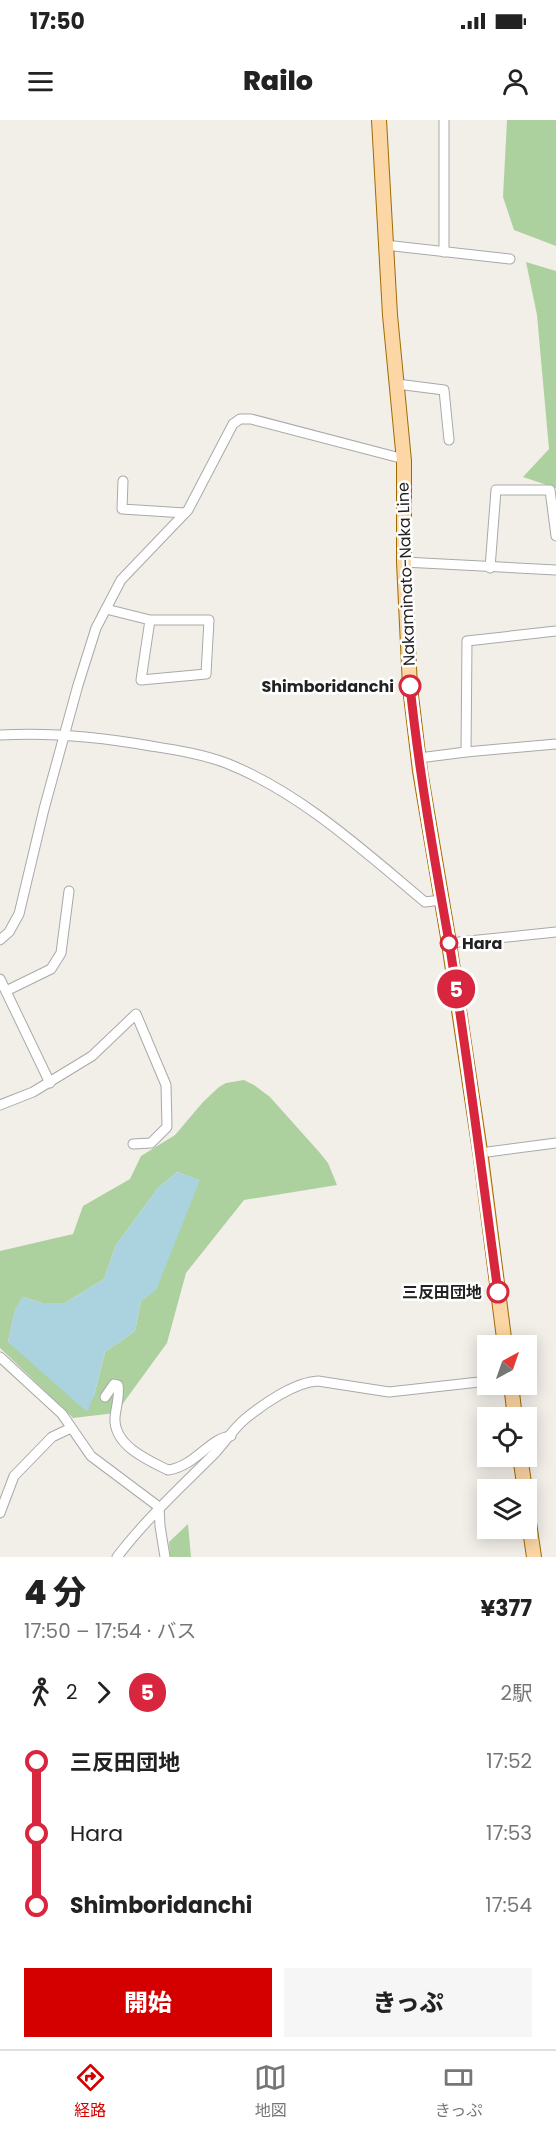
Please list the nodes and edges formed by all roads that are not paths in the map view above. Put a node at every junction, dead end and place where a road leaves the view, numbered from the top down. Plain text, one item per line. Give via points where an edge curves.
1 (379, 120) edge
2 (444, 120) edge
3 (386, 245) junction
4 (444, 252) junction
5 (510, 259) dead end
6 (397, 384) junction
7 (449, 440) dead end
8 (404, 459) junction
9 (123, 481) dead end
10 (185, 513) junction
11 (556, 536) edge
12 (404, 562) junction
13 (490, 568) junction
14 (556, 570) edge
15 (106, 609) junction
16 (150, 620) junction
17 (556, 631) edge
18 (0, 735) edge
19 (65, 735) junction
20 (556, 744) edge
21 (466, 752) junction
22 (419, 759) junction
23 (69, 891) dead end
24 (441, 900) junction
25 (556, 932) edge
26 (0, 940) edge
27 (449, 943) junction
28 (0, 978) edge
29 (6, 991) junction
30 (50, 1083) junction
31 (0, 1105) edge
32 (556, 1143) edge
33 (133, 1144) dead end
34 (480, 1153) junction
35 (505, 1335) edge
36 (0, 1357) edge
37 (477, 1382) edge
38 (105, 1397) dead end
39 (71, 1428) junction
40 (231, 1436) junction
41 (159, 1507) junction
42 (0, 1513) edge
43 (531, 1539) edge
44 (117, 1557) edge
45 (165, 1557) edge
46 (534, 1557) edge

1 - 3 main road, Nakaminato-Naka Line
2 - 4 street
3 - 4 street
3 - 6 main road, Nakaminato-Naka Line
4 - 5 street
6 - 7 street via 444,390
6 - 8 main road, Nakaminato-Naka Line
8 - 10 street via 251,418 240,419 233,424
8 - 12 main road, Nakaminato-Naka Line
9 - 10 street via 122,509
10 - 15 street via 122,580
11 - 13 street via 550,490 496,490
12 - 13 street
12 - 22 main road, Nakaminato-Naka Line via 410,687
13 - 14 street
15 - 16 street
15 - 19 street via 96,628
16 - 16 street via 209,620 206,674 141,680
17 - 21 street via 467,641
18 - 19 street
19 - 24 street via 188,752 228,764 306,808 425,902
19 - 26 street via 19,914
20 - 21 street
21 - 22 street
22 - 24 main road, Nakaminato-Naka Line
23 - 29 street via 60,953 51,969
24 - 27 main road, Nakaminato-Naka Line
25 - 27 street
27 - 34 main road, Nakaminato-Naka Line
28 - 29 street
29 - 30 street
30 - 31 street
30 - 33 street via 92,1056 136,1014 166,1085 167,1127 152,1143
32 - 34 street
34 - 35 main road, Nakaminato-Naka Line
36 - 39 street via 62,1414
37 - 40 street via 389,1392 309,1382 271,1400 243,1421
38 - 40 street via 114,1384 118,1385 117,1433 144,1458 168,1470 186,1465 219,1438
39 - 41 street via 91,1456
39 - 42 street via 52,1437 18,1471
40 - 41 street
41 - 44 street
41 - 45 street
43 - 46 main road

